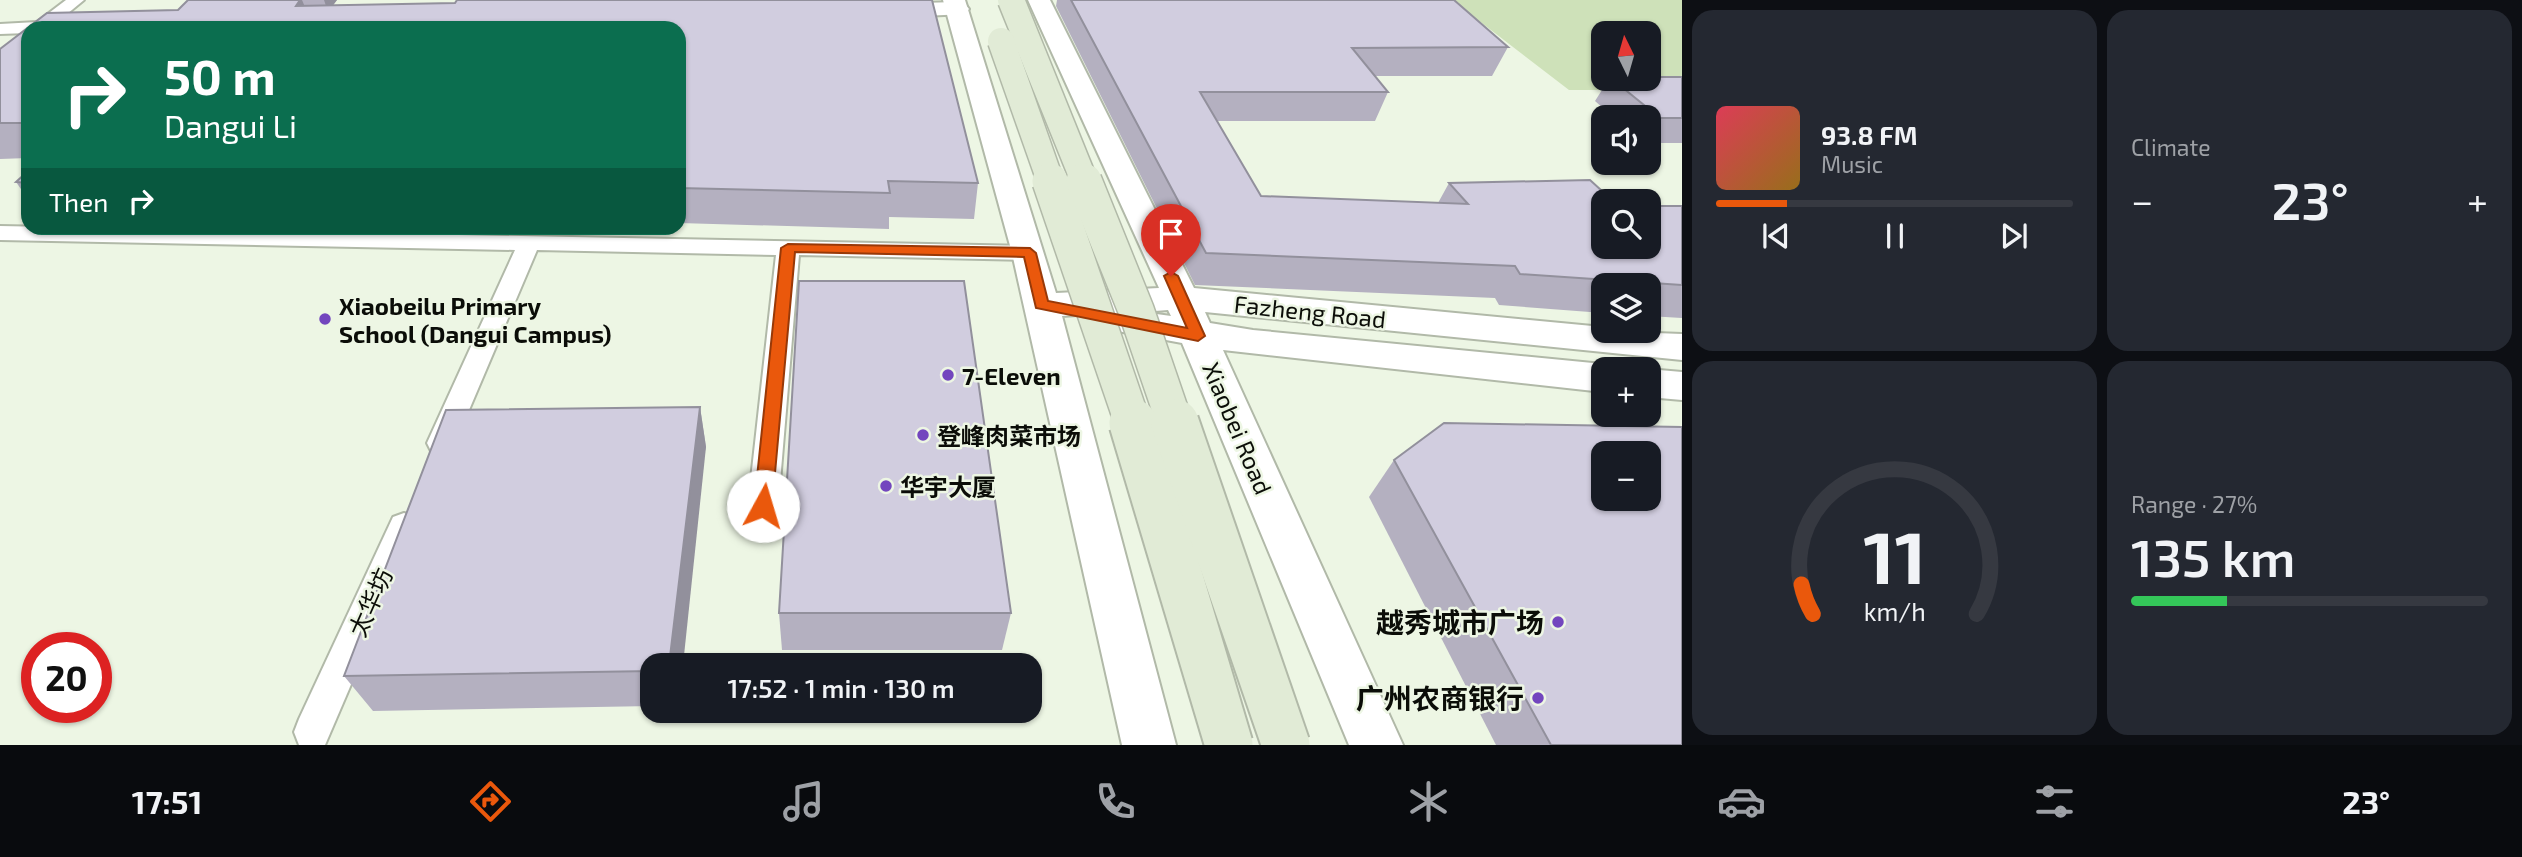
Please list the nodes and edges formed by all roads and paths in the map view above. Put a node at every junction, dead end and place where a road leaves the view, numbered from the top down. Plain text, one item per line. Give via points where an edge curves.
1 (76, 0) edge
2 (1011, 0) edge
3 (1040, 0) edge
4 (966, 3) edge
5 (860, 11) edge
6 (50, 21) edge
7 (0, 29) edge
8 (21, 33) edge
9 (1005, 174) junction
10 (1124, 178) junction
11 (0, 233) edge
12 (21, 233) edge
13 (106, 235) edge
14 (529, 243) junction
15 (788, 248) junction
16 (1030, 253) junction
17 (1181, 298) junction
18 (1042, 304) junction
19 (1198, 336) junction
20 (1682, 347) edge
21 (1591, 377) edge
22 (1661, 384) edge
23 (1682, 386) edge
24 (429, 468) edge
25 (412, 506) edge
26 (763, 506) dead end
27 (312, 732) dead end
28 (1149, 745) edge
29 (1228, 745) edge
30 (1286, 745) edge
31 (1376, 745) edge

1 - 6 lane
2 - 30 main road, bridge via 1136,310
3 - 10 street, Xiaobei Road
4 - 5 street
4 - 9 street
4 - 29 main road, bridge via 1121,383
7 - 8 lane
9 - 10 street via 1040,197 1065,202 1104,195
9 - 16 street
10 - 17 street, Xiaobei Road
11 - 12 lane
13 - 14 lane
14 - 15 lane
14 - 24 lane
15 - 16 lane
15 - 26 lane
16 - 18 street
17 - 18 street, Fazheng Road
17 - 19 street, Xiaobei Road
17 - 20 street, Fazheng Road
18 - 19 street, Fazheng Road
18 - 28 street
19 - 21 street, Fazheng Road
19 - 31 street, Xiaobei Road
22 - 23 street
25 - 27 lane, 太华坊

